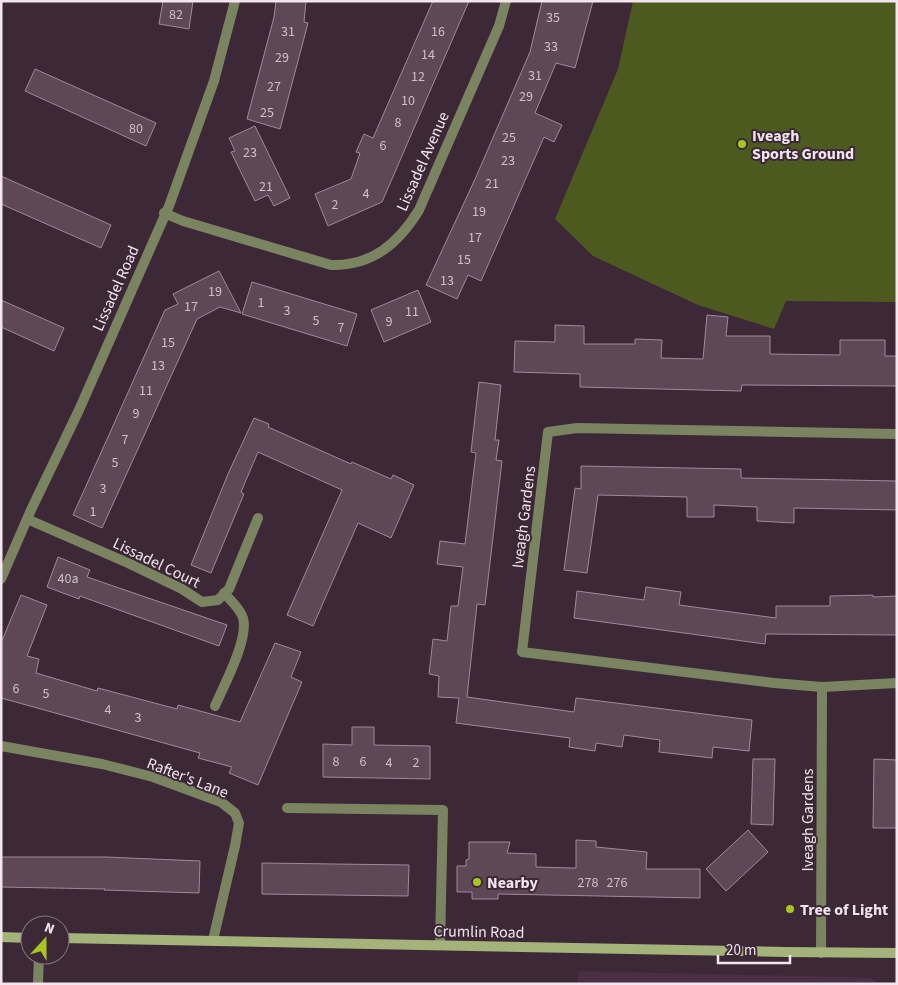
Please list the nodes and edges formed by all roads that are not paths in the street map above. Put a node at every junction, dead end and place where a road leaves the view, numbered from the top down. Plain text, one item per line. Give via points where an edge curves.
1 (235, 1) edge
2 (506, 1) edge
3 (164, 213) junction
4 (897, 434) edge
5 (258, 518) dead end
6 (27, 519) junction
7 (1, 579) edge
8 (224, 593) junction
9 (897, 683) edge
10 (822, 687) junction
11 (215, 706) dead end
12 (1, 746) edge
13 (287, 808) dead end
14 (1, 937) edge
15 (20, 938) edge
16 (70, 938) edge
17 (213, 940) junction
18 (440, 945) junction
19 (821, 953) junction
20 (897, 953) edge
21 (39, 965) edge
22 (38, 984) edge

1 - 3 street, Lissadel Road via 214,81
2 - 3 street, Lissadel Avenue via 499,26 419,210 407,229 382,251 365,260 331,265
3 - 6 street, Lissadel Road
4 - 10 street, Iveagh Gardens via 577,428 548,432 522,652 774,684
5 - 8 street via 229,589
6 - 7 street, Lissadel Road
6 - 8 street, Lissadel Court via 128,563 202,602 218,600
8 - 11 street via 243,616 245,628
9 - 10 street, Iveagh Gardens
10 - 19 street, Iveagh Gardens
12 - 17 street, Rafter's Lane via 102,764 154,778 221,802 235,813 239,823
13 - 18 street via 443,810
14 - 15 main road
16 - 17 main road, Crumlin Road
17 - 18 main road, Crumlin Road
18 - 19 main road, Crumlin Road
19 - 20 main road, Crumlin Road
21 - 22 street

